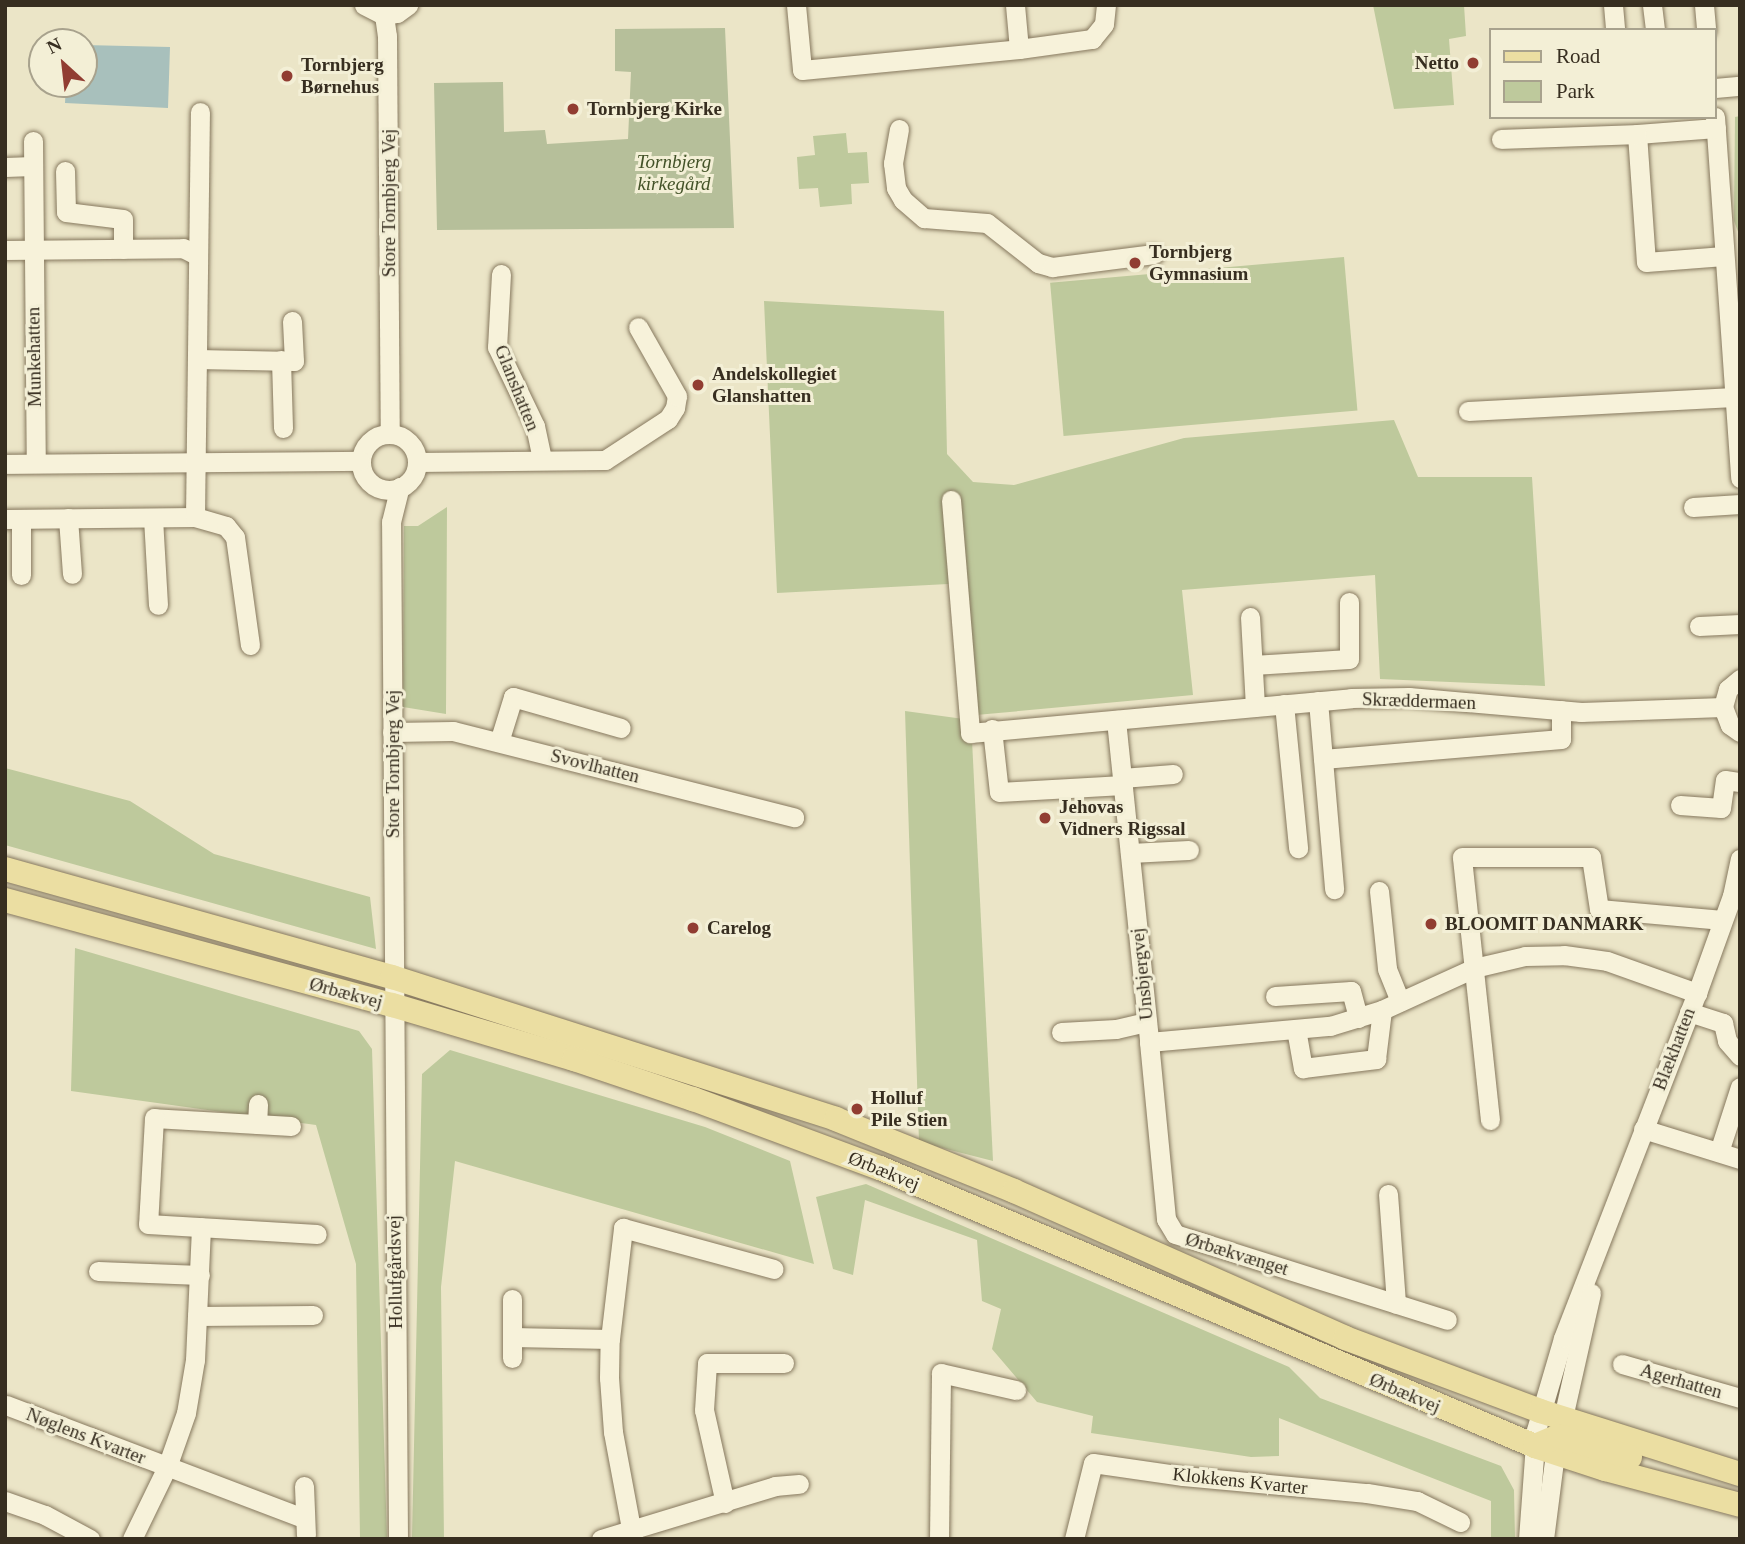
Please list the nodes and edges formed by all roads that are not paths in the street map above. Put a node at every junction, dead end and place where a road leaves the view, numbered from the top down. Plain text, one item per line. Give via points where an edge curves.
1 (364, 5) edge
2 (408, 5) edge
3 (796, 5) edge
4 (1015, 5) edge
5 (1106, 5) edge
6 (1613, 5) edge
7 (1652, 5) edge
8 (1704, 5) edge
9 (384, 15) junction
10 (1615, 28) edge
11 (1655, 28) edge
12 (1706, 28) edge
13 (1019, 49) junction
14 (1740, 86) edge
15 (1717, 88) edge
16 (200, 112) dead end
17 (1715, 123) edge
18 (899, 129) dead end
19 (1637, 134) junction
20 (1501, 139) dead end
21 (33, 141) dead end
22 (33, 166) junction
23 (5, 167) edge
24 (65, 171) dead end
25 (123, 249) junction
26 (5, 250) edge
27 (33, 251) junction
28 (1154, 254) dead end
29 (198, 256) junction
30 (1724, 256) junction
31 (501, 274) dead end
32 (292, 321) dead end
33 (638, 327) dead end
34 (197, 359) junction
35 (281, 360) junction
36 (1734, 397) junction
37 (1468, 411) dead end
38 (283, 428) dead end
39 (390, 433) junction
40 (542, 459) junction
41 (360, 461) junction
42 (417, 462) junction
43 (36, 463) junction
44 (197, 463) junction
45 (5, 464) edge
46 (1740, 478) edge
47 (379, 488) junction
48 (400, 488) junction
49 (951, 500) dead end
50 (1740, 504) edge
51 (1693, 507) dead end
52 (195, 517) junction
53 (68, 518) junction
54 (153, 518) junction
55 (13, 519) edge
56 (391, 522) junction
57 (72, 574) dead end
58 (21, 575) dead end
59 (1349, 602) dead end
60 (158, 605) dead end
61 (1250, 617) dead end
62 (1740, 624) edge
63 (1699, 626) dead end
64 (250, 645) dead end
65 (1253, 665) junction
66 (1740, 678) edge
67 (1318, 701) junction
68 (1284, 704) junction
69 (1255, 707) junction
70 (1723, 707) junction
71 (1561, 710) junction
72 (1116, 720) junction
73 (621, 728) dead end
74 (992, 729) junction
75 (392, 732) junction
76 (1740, 732) edge
77 (499, 742) junction
78 (1323, 759) junction
79 (1173, 774) dead end
80 (1122, 781) junction
81 (1740, 782) edge
82 (1680, 805) dead end
83 (794, 817) dead end
84 (1298, 848) dead end
85 (1189, 850) dead end
86 (1130, 853) junction
87 (1740, 859) edge
88 (5, 869) edge
89 (1335, 889) dead end
90 (1378, 891) dead end
91 (5, 900) edge
92 (1723, 920) junction
93 (1474, 968) junction
94 (392, 977) junction
95 (1697, 993) junction
96 (1275, 996) dead end
97 (392, 1005) junction
98 (1391, 1006) junction
99 (1689, 1012) junction
100 (1358, 1018) junction
101 (1147, 1022) junction
102 (1296, 1029) junction
103 (1061, 1032) dead end
104 (1149, 1042) junction
105 (1740, 1056) edge
106 (1740, 1087) edge
107 (258, 1104) dead end
108 (1490, 1120) dead end
109 (257, 1124) junction
110 (291, 1126) dead end
111 (1643, 1129) junction
112 (1719, 1152) junction
113 (1740, 1158) edge
114 (1388, 1194) dead end
115 (201, 1227) junction
116 (317, 1234) dead end
117 (774, 1269) dead end
118 (98, 1271) dead end
119 (200, 1275) junction
120 (512, 1298) dead end
121 (1396, 1304) junction
122 (313, 1315) dead end
123 (197, 1316) junction
124 (1447, 1320) dead end
125 (512, 1338) junction
126 (610, 1339) junction
127 (512, 1358) dead end
128 (784, 1363) dead end
129 (1622, 1364) dead end
130 (1016, 1390) dead end
131 (1740, 1398) edge
132 (6, 1405) edge
133 (1548, 1432) junction
134 (167, 1467) junction
135 (1734, 1473) edge
136 (799, 1484) dead end
137 (304, 1486) dead end
138 (5, 1501) edge
139 (725, 1503) junction
140 (1740, 1505) edge
141 (1460, 1522) dead end
142 (632, 1535) edge
143 (90, 1539) edge
144 (132, 1539) edge
145 (398, 1539) edge
146 (601, 1539) edge
147 (939, 1539) edge
148 (1074, 1539) edge
149 (1528, 1539) edge
150 (1544, 1539) edge

1 - 9 street
2 - 9 street
3 - 13 street via 802,70
4 - 13 street
5 - 13 street via 1104,24 1092,39
6 - 10 street
7 - 11 street
8 - 12 street
9 - 39 street, Store Tornbjerg Vej
14 - 15 street
16 - 29 street
17 - 19 street
17 - 30 street
18 - 28 street via 896,188 924,218 986,223 1038,263 1052,267
19 - 20 street
19 - 30 street via 1646,262
21 - 22 street, Munkehatten
22 - 23 street
22 - 27 street, Munkehatten
24 - 25 street via 66,212 123,219
25 - 27 street
25 - 29 street via 183,248
26 - 27 street
27 - 43 street, Munkehatten
29 - 34 street
30 - 36 street
31 - 40 street, Glanshatten via 497,347 535,426
32 - 35 street via 294,361
33 - 40 street, Glanshatten via 677,396 668,419 605,460
34 - 35 street
34 - 44 street
35 - 38 street
36 - 37 street
36 - 46 street
39 - 41 street via 366,444
39 - 42 street via 412,446
40 - 42 street, Glanshatten
41 - 44 street
41 - 47 street via 365,478
42 - 48 street via 412,477
43 - 44 street
43 - 45 street
44 - 52 street
47 - 48 street
47 - 56 street, Store Tornbjerg Vej
48 - 56 street, Store Tornbjerg Vej
49 - 74 street via 970,733
50 - 51 street
52 - 54 street
52 - 64 street via 226,526 235,537
53 - 54 street
53 - 55 street
53 - 57 street
54 - 60 street
55 - 58 street
56 - 75 street, Store Tornbjerg Vej
59 - 65 street via 1349,659
61 - 65 street
62 - 63 street
65 - 69 street
66 - 70 street via 1728,689
67 - 68 street, Skræddermaen
67 - 71 street, Skræddermaen via 1409,697
67 - 78 street
68 - 69 street, Skræddermaen
68 - 84 street
69 - 72 street, Skræddermaen
70 - 71 street, Skræddermaen
70 - 76 street via 1730,725
71 - 78 street via 1561,739
72 - 74 street
72 - 80 street, Unsbjergvej
73 - 77 street via 513,697
74 - 80 street via 999,792
75 - 77 street, Svovlhatten via 453,731
75 - 94 street, Store Tornbjerg Vej
77 - 83 street, Svovlhatten
78 - 89 street
79 - 80 street
80 - 86 street, Unsbjergvej
81 - 82 street via 1725,780 1721,808
85 - 86 street
86 - 101 street, Unsbjergvej
87 - 92 street, Blækhatten
88 - 94 main road, Ørbækvej
90 - 98 street
91 - 97 main road, Ørbækvej
92 - 93 street via 1599,909 1591,857 1462,857
92 - 95 street, Blækhatten
93 - 95 street, Unsbjergvej via 1525,956 1564,955 1606,961
93 - 98 street, Unsbjergvej
93 - 108 street
94 - 97 street, Store Tornbjerg Vej
94 - 133 main road, Ørbækvej via 836,1119 1014,1191
95 - 99 street, Blækhatten
96 - 100 street via 1351,990
97 - 133 main road, Ørbækvej via 574,1059 880,1168 1383,1384
97 - 145 street, Hollufgårdsvej
98 - 100 street, Unsbjergvej
98 - 102 street via 1376,1059 1303,1068
99 - 105 street via 1723,1023 1727,1041
99 - 111 street, Blækhatten
100 - 102 street, Unsbjergvej
101 - 103 street
101 - 104 street, Unsbjergvej
102 - 104 street, Unsbjergvej
104 - 121 street, Ørbækvænget via 1166,1219 1175,1234
106 - 112 street
107 - 109 street
109 - 110 street
109 - 115 street via 154,1118 148,1224
111 - 112 street
111 - 133 street, Blækhatten via 1563,1338
112 - 113 street
114 - 121 street
115 - 116 street
115 - 119 street, Nøglens Kvarter
117 - 126 street via 623,1228
118 - 119 street
119 - 123 street, Nøglens Kvarter
120 - 125 street
121 - 124 street, Ørbækvænget
122 - 123 street
123 - 134 street, Nøglens Kvarter via 186,1413
125 - 126 street
125 - 127 street
126 - 142 street via 613,1432
128 - 139 street via 707,1363 705,1410
129 - 131 street, Agerhatten
130 - 147 street via 941,1373
132 - 134 street, Nøglens Kvarter
133 - 135 main road via 1696,1477
133 - 140 main road, Ørbækvej
133 - 149 street
133 - 150 street
134 - 137 street, Nøglens Kvarter via 305,1526
134 - 144 street, Nøglens Kvarter
136 - 139 street via 775,1486
138 - 143 street
139 - 142 street
141 - 148 street, Klokkens Kvarter via 1417,1501 1093,1463
142 - 146 street

